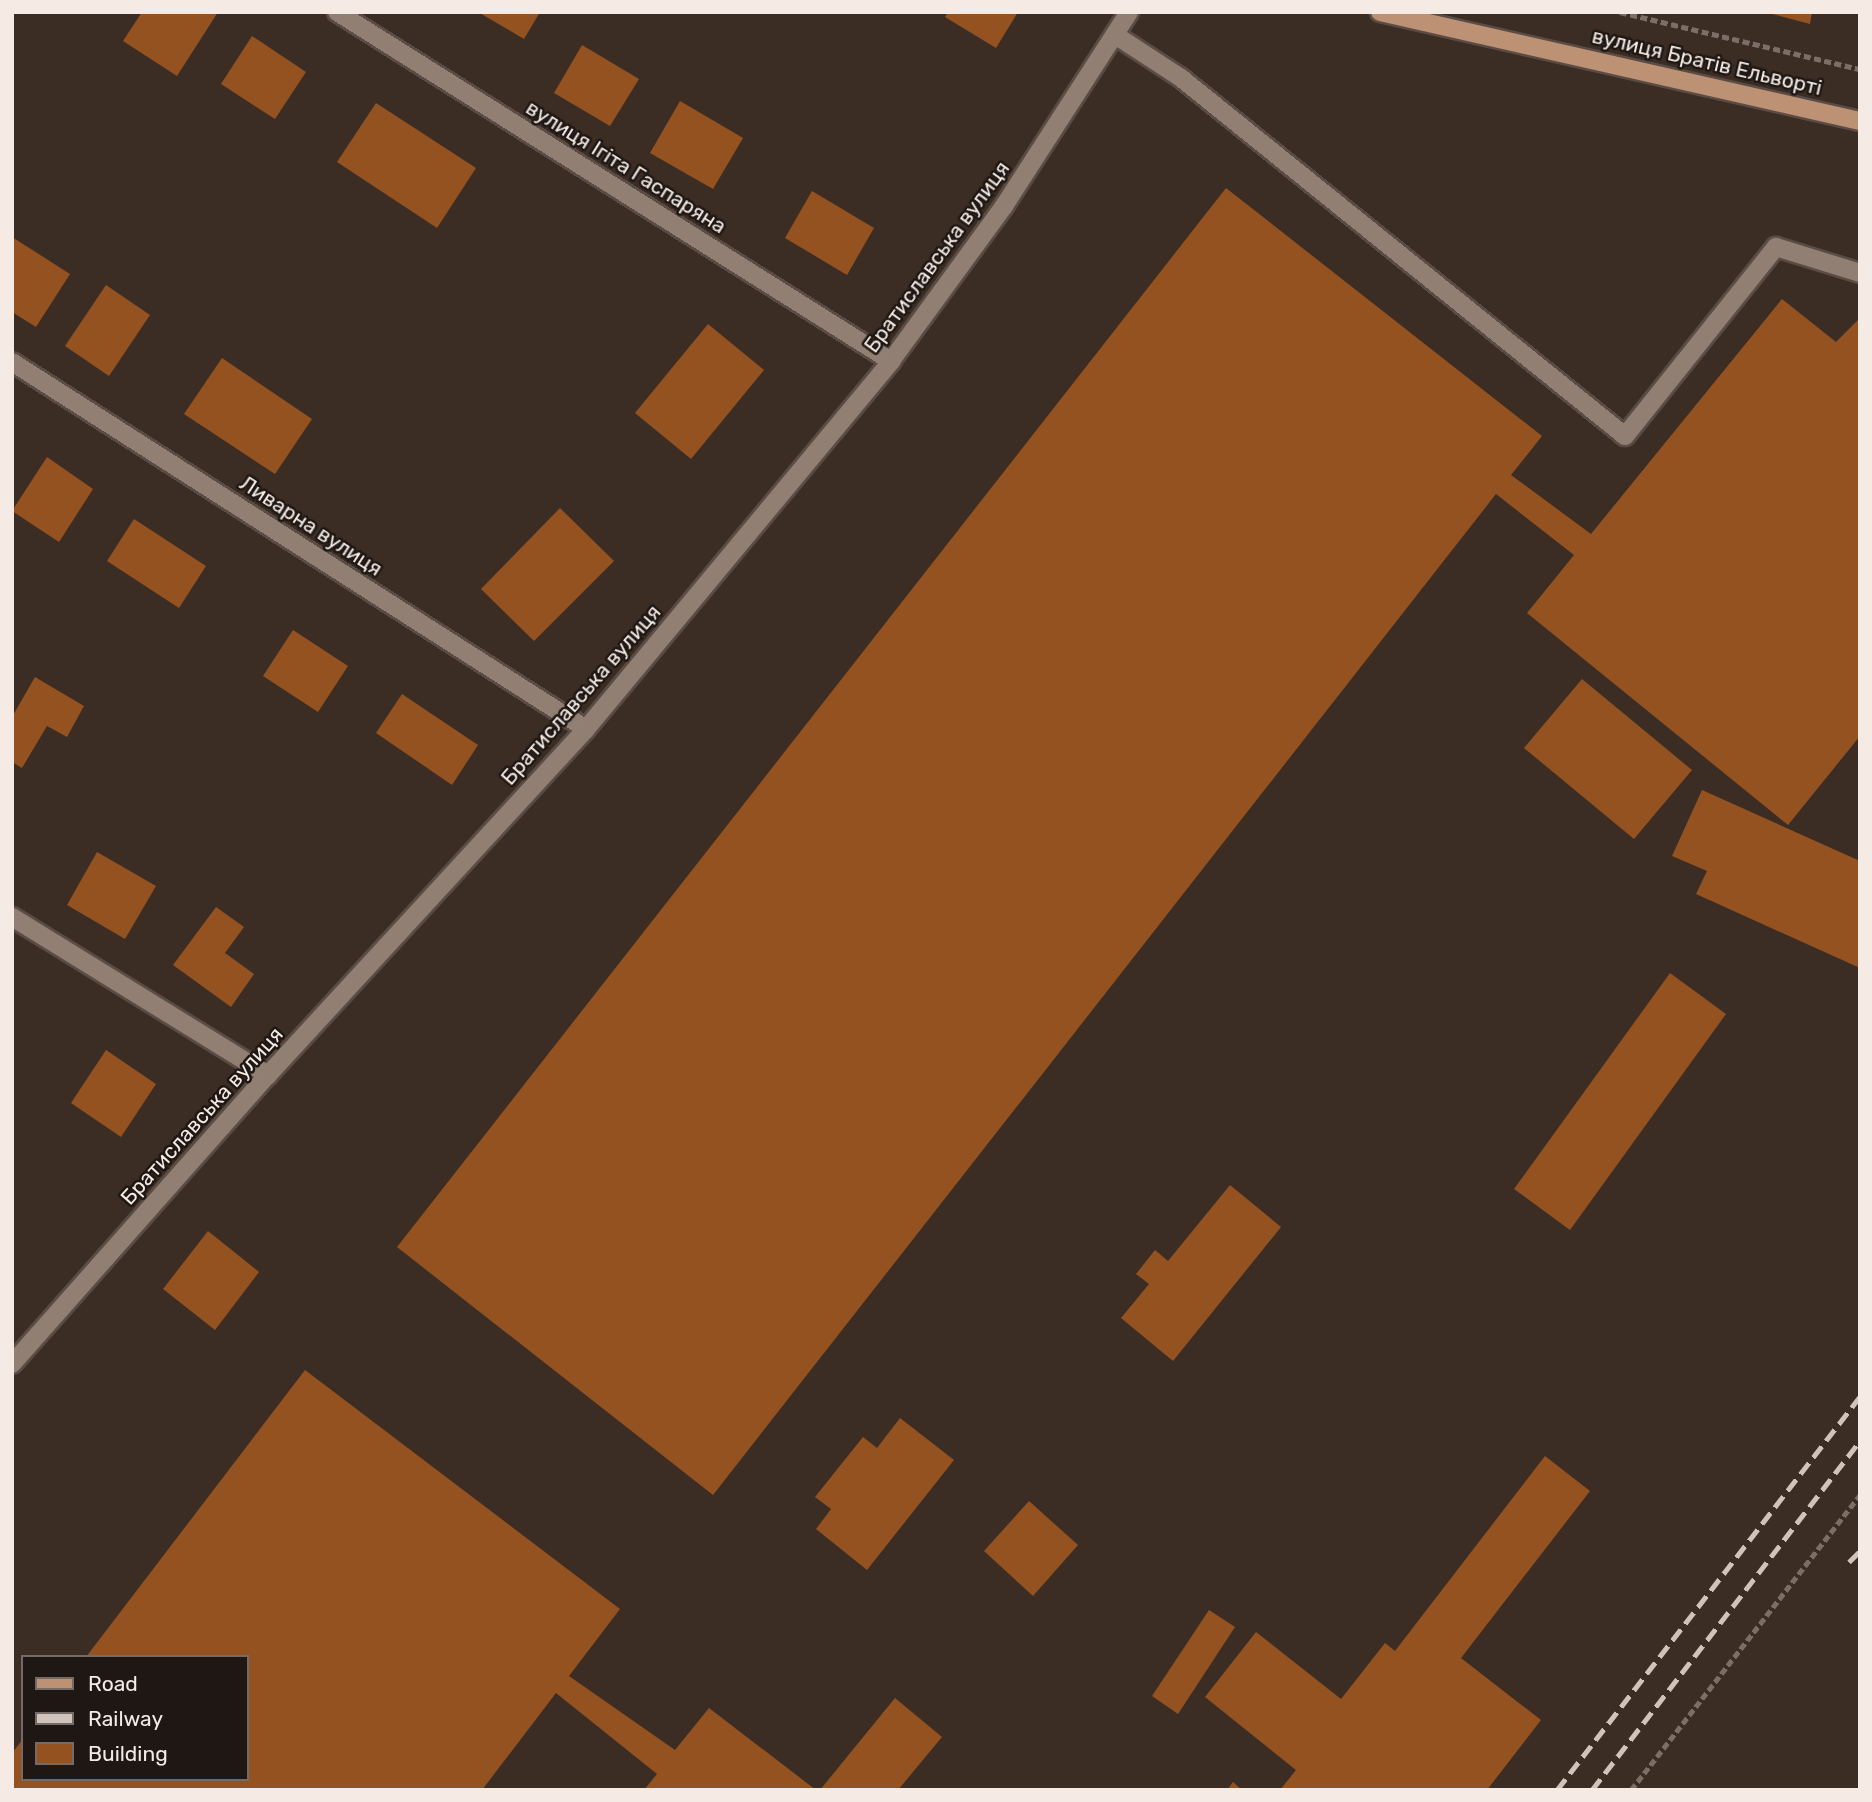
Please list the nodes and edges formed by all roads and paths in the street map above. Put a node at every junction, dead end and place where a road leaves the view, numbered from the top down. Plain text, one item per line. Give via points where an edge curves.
1 (337, 12) edge
2 (1129, 12) edge
3 (1380, 12) edge
4 (1620, 12) edge
5 (1115, 35) junction
6 (1860, 69) edge
7 (1860, 121) edge
8 (1860, 274) edge
9 (891, 361) junction
10 (12, 362) edge
11 (586, 729) junction
12 (12, 917) edge
13 (268, 1075) junction
14 (12, 1364) edge
15 (1860, 1495) edge
16 (1631, 1790) edge

1 - 9 street, вулиця Ігіта Гаспаряна
2 - 5 street, Братиславська вулиця
3 - 7 main road, вулиця Братів Ельворті
4 - 6 path
5 - 8 street via 1181,78 1625,436 1776,247
5 - 9 street, Братиславська вулиця via 1004,206
9 - 11 street, Братиславська вулиця
10 - 11 street, Ливарна вулиця
11 - 13 street, Братиславська вулиця
12 - 13 street
13 - 14 street, Братиславська вулиця
15 - 16 path

